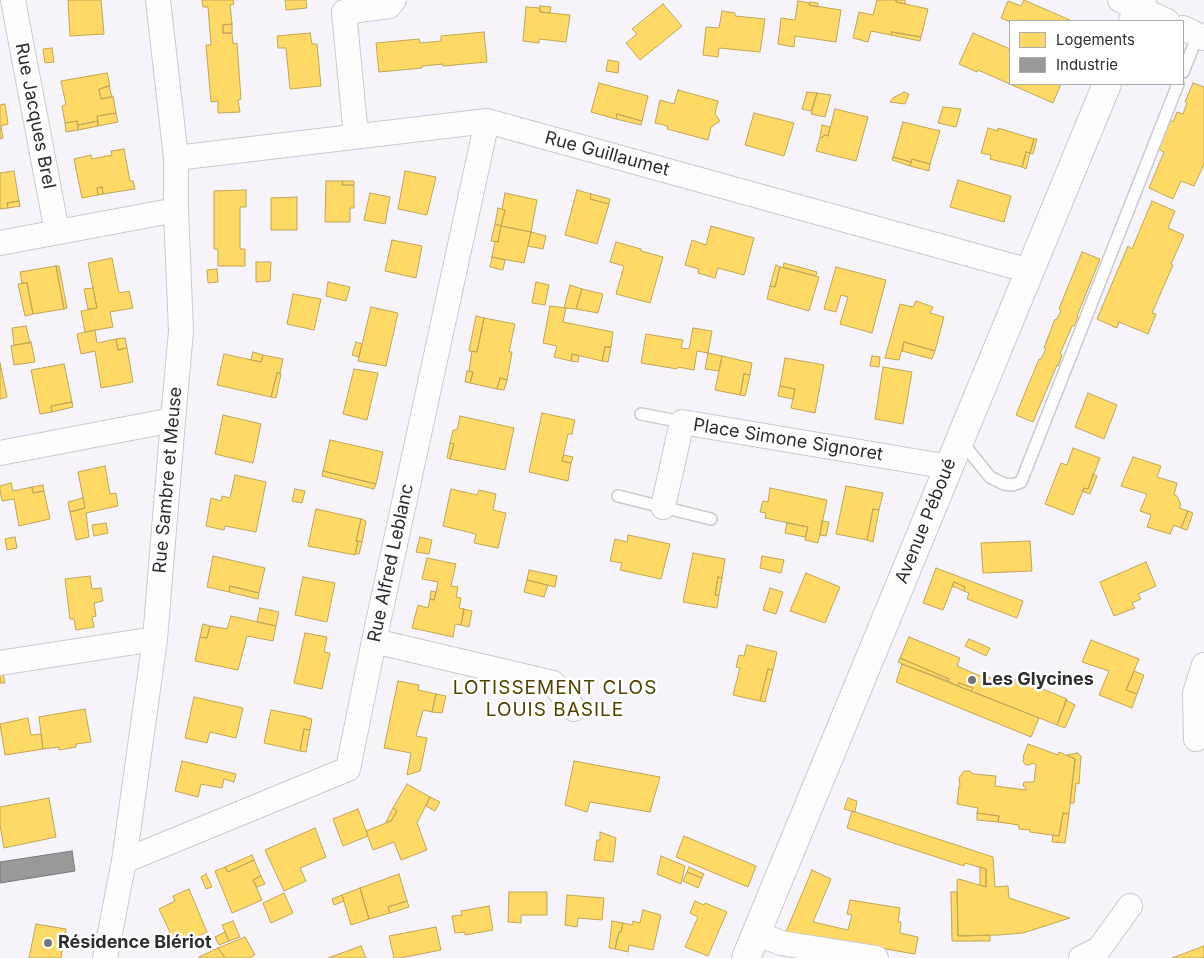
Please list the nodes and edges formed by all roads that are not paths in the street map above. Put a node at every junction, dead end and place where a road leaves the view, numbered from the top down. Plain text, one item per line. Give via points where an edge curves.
1 (13, 0) edge
2 (158, 0) edge
3 (394, 0) edge
4 (343, 6) edge
5 (1134, 7) edge
6 (1165, 20) edge
7 (1195, 34) edge
8 (1184, 69) edge
9 (1107, 85) edge
10 (1178, 85) edge
11 (487, 121) junction
12 (356, 136) junction
13 (176, 158) junction
14 (176, 210) junction
15 (57, 232) junction
16 (0, 243) edge
17 (1030, 271) junction
18 (641, 414) dead end
19 (172, 420) junction
20 (682, 422) junction
21 (960, 439) junction
22 (0, 453) edge
23 (948, 467) junction
24 (618, 496) dead end
25 (663, 507) junction
26 (711, 519) dead end
27 (154, 639) junction
28 (374, 641) junction
29 (0, 664) edge
30 (1204, 665) edge
31 (574, 709) dead end
32 (1196, 739) dead end
33 (124, 860) junction
34 (1130, 906) dead end
35 (756, 933) junction
36 (105, 958) edge
37 (746, 958) edge
38 (876, 958) edge
39 (1081, 958) edge

1 - 15 street, Rue Jacques Brel
2 - 13 street, Rue Sambre et Meuse
3 - 4 street via 389,6
4 - 12 street
5 - 6 street
7 - 8 lane
9 - 17 street, Avenue Péboué
10 - 21 lane via 1021,482 1004,484 990,477
11 - 12 street, Rue Guillaumet
11 - 17 street, Rue Guillaumet
11 - 28 street, Rue Alfred Leblanc
12 - 13 street, Rue Guillaumet
13 - 14 street, Rue Sambre et Meuse
14 - 15 street
14 - 19 street, Rue Sambre et Meuse via 181,331
15 - 16 street
17 - 21 street, Avenue Péboué
18 - 20 lane
19 - 22 street
19 - 27 street, Rue Sambre et Meuse
20 - 23 street, Place Simone Signoret
20 - 25 street, Place Simone Signoret
21 - 23 street, Avenue Péboué
23 - 35 street, Avenue Péboué
24 - 25 lane
25 - 26 lane
27 - 29 street
27 - 33 street, Rue Sambre et Meuse
28 - 31 street via 553,683
28 - 33 street, Rue Alfred Leblanc via 348,769
30 - 32 street via 1195,692
33 - 36 street, Rue Sambre et Meuse
34 - 39 street via 1099,949
35 - 37 street, Avenue Péboué
35 - 38 street via 780,943

